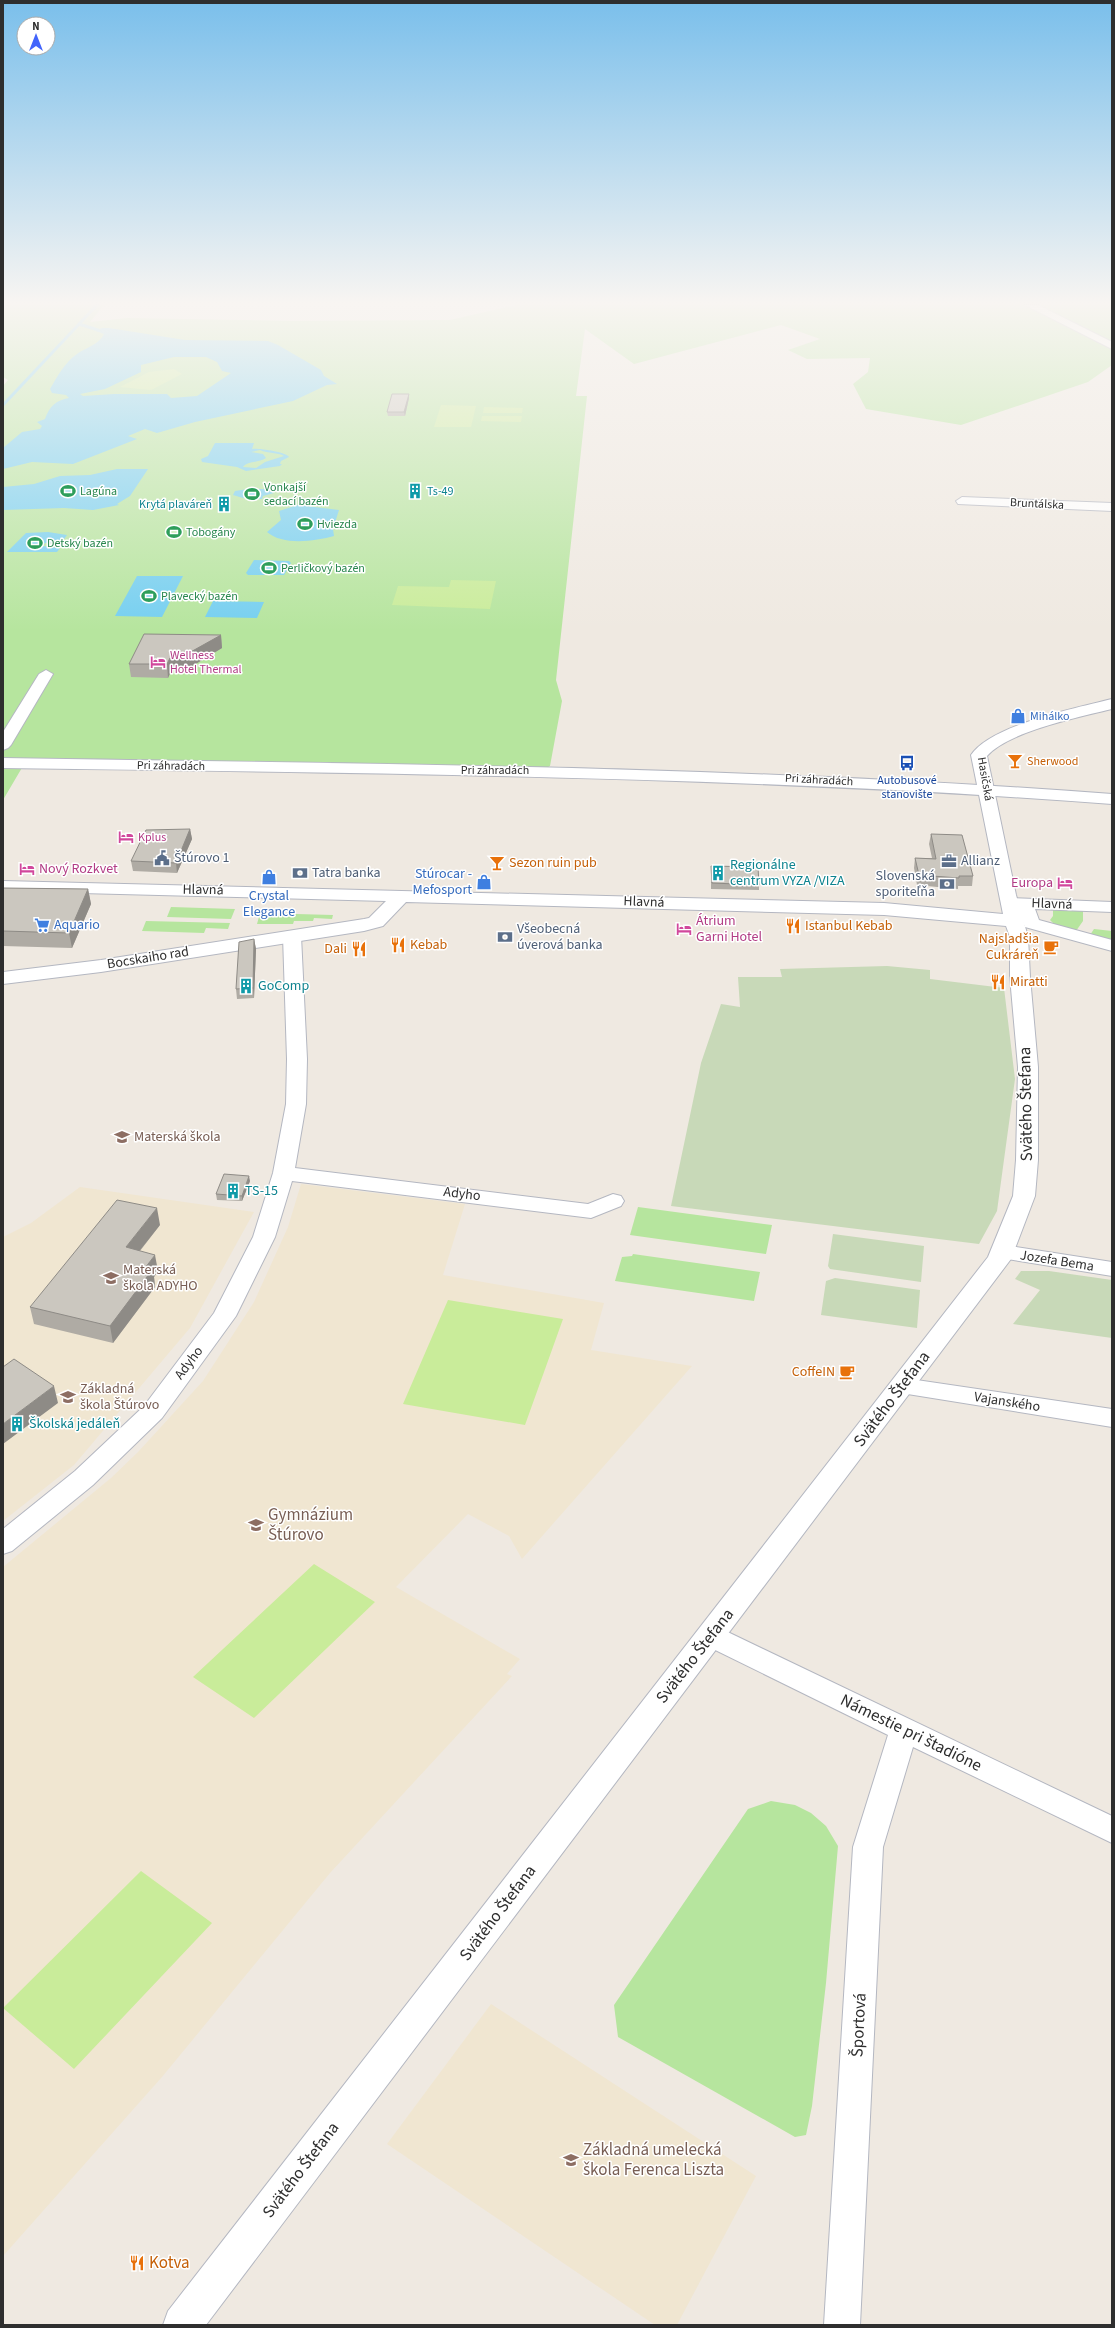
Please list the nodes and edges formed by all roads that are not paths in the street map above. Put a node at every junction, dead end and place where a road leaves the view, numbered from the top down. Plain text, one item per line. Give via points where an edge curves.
1 (962, 501) dead end
2 (1112, 507) edge
3 (46, 674) dead end
4 (1112, 704) edge
5 (3, 745) edge
6 (3, 763) edge
7 (986, 788) junction
8 (1112, 799) edge
9 (3, 886) edge
10 (403, 895) junction
11 (1112, 907) edge
12 (1020, 913) junction
13 (292, 936) junction
14 (1112, 946) edge
15 (3, 978) edge
16 (284, 1173) junction
17 (613, 1202) dead end
18 (1003, 1252) junction
19 (1112, 1269) edge
20 (902, 1386) junction
21 (1112, 1418) edge
22 (3, 1544) edge
23 (711, 1635) junction
24 (904, 1731) junction
25 (1112, 1830) edge
26 (182, 2325) edge
27 (842, 2325) edge

1 - 2 street, Bruntálska
3 - 5 street
4 - 7 street, Hasičská via 1007,735 984,747 979,755
6 - 7 street, Pri záhradách via 483,771 570,770
7 - 8 street, Pri záhradách
7 - 12 street, Hasičská
9 - 10 street, Hlavná
10 - 12 street, Hlavná
10 - 13 street via 376,922
11 - 12 street, Hlavná
12 - 14 street, Hlavná
12 - 18 street, Svätého Štefana via 1020,977 1028,1067 1027,1160 1024,1196
13 - 15 street, Bocskaiho rad via 101,966
13 - 16 street, Adyho via 297,1059 296,1104
16 - 17 street, Adyho via 591,1211
16 - 22 street, Adyho via 264,1237 224,1316 153,1412 84,1478
18 - 19 street, Jozefa Bema
18 - 20 street, Svätého Štefana
20 - 21 street, Vajanského
20 - 23 street, Svätého Štefana
23 - 24 street, Námestie pri štadióne
23 - 26 street, Svätého Štefana
24 - 25 street, Námestie pri štadióne
24 - 27 street, Športová via 868,1847

